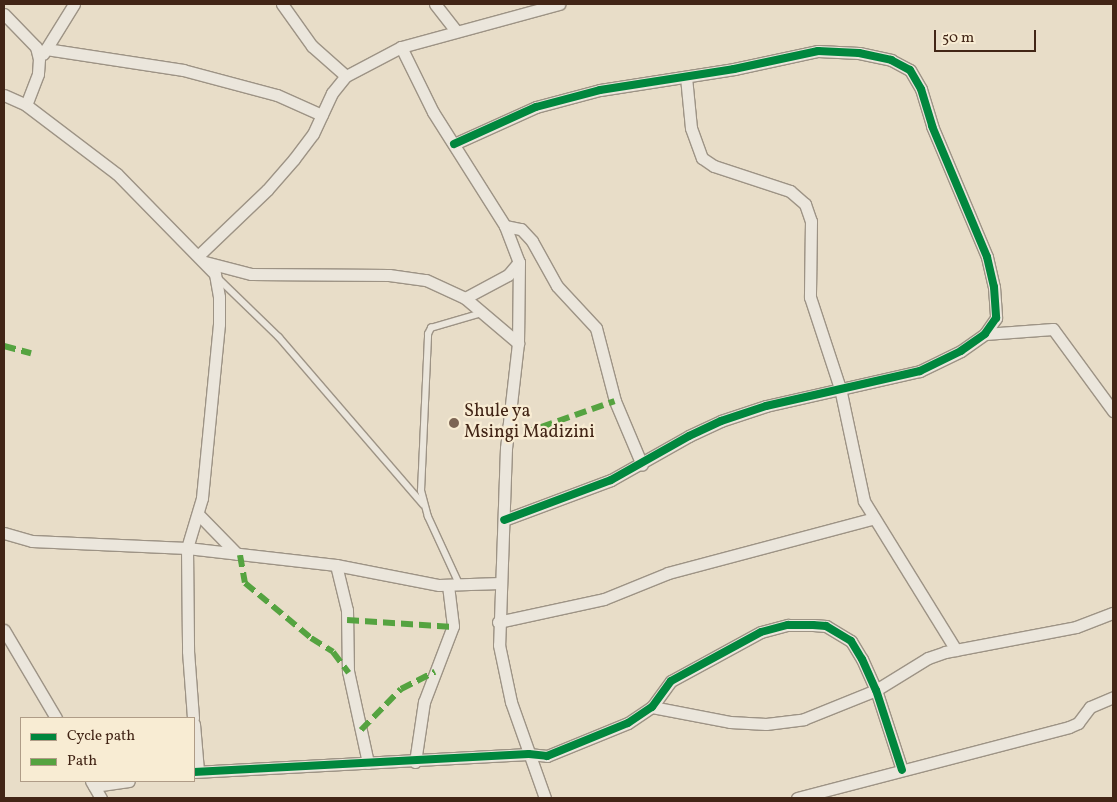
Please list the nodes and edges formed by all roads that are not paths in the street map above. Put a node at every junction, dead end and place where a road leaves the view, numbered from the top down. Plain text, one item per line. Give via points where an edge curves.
1 (74, 4) edge
2 (282, 4) edge
3 (435, 4) edge
4 (559, 4) edge
5 (4, 14) edge
6 (455, 30) junction
7 (401, 47) junction
8 (42, 54) junction
9 (346, 76) junction
10 (686, 76) junction
11 (4, 95) edge
12 (26, 105) junction
13 (322, 115) junction
14 (454, 144) junction
15 (505, 226) junction
16 (202, 259) junction
17 (519, 262) junction
18 (215, 274) junction
19 (465, 298) junction
20 (482, 312) junction
21 (985, 334) junction
22 (518, 343) junction
23 (840, 388) junction
24 (1113, 411) edge
25 (642, 464) junction
26 (424, 506) junction
27 (199, 515) junction
28 (874, 518) junction
29 (504, 520) junction
30 (4, 533) edge
31 (186, 548) junction
32 (237, 554) junction
33 (336, 565) junction
34 (501, 583) junction
35 (453, 585) junction
36 (1113, 613) edge
37 (498, 622) junction
38 (4, 630) edge
39 (956, 650) junction
40 (876, 690) junction
41 (1113, 697) edge
42 (652, 707) junction
43 (55, 717) edge
44 (193, 717) edge
45 (195, 748) edge
46 (529, 754) junction
47 (415, 762) junction
48 (368, 763) junction
49 (902, 770) junction
50 (196, 772) edge
51 (117, 782) edge
52 (92, 784) edge
53 (819, 796) edge
54 (100, 798) edge
55 (545, 798) edge
56 (797, 798) edge

1 - 8 street
2 - 9 street via 312,46
3 - 6 street
4 - 6 street
5 - 8 street
6 - 7 street
7 - 9 street
7 - 14 street via 433,112
8 - 12 street
8 - 13 street via 183,70 277,95
9 - 13 street via 332,92
10 - 14 street via 570,97 536,107
10 - 21 street via 818,52 859,53 891,60 910,70 921,89 932,126 987,257 994,287 996,318
10 - 23 street via 691,128 702,158 714,166 790,191 805,204 812,221 810,297
11 - 12 street
12 - 16 street via 117,174
13 - 16 street via 313,134 267,190
14 - 15 street
15 - 17 street via 516,247
15 - 25 street via 521,229 532,241 557,286 596,328 615,401
16 - 18 street
16 - 19 street via 251,274 389,275 417,279 448,288
17 - 19 street via 508,275
17 - 22 street
18 - 26 lane via 280,337
18 - 27 street via 219,324
19 - 20 street
20 - 22 street
20 - 26 lane via 432,328 428,334 420,473
21 - 23 street via 961,351 920,371
21 - 24 street via 1053,329
22 - 29 street via 506,448
23 - 25 street via 721,421
23 - 28 street via 858,477
25 - 29 street via 612,480
26 - 35 lane
27 - 31 street
27 - 32 street
28 - 37 street via 668,573 604,599
28 - 39 street via 889,537
29 - 34 street
30 - 31 street via 32,541
31 - 32 street
31 - 44 street
32 - 33 street
33 - 35 street
33 - 48 street via 347,610 347,663
34 - 35 street
34 - 37 street
35 - 47 street via 454,626 424,702
36 - 39 street via 1076,627
37 - 46 street via 504,673
38 - 43 street
39 - 40 street via 928,658
40 - 42 street via 804,719 766,724 730,722
40 - 42 street via 851,641 826,626 788,625 761,632 701,662 671,681
40 - 49 street
41 - 49 street via 1090,707 1078,723 1068,727
42 - 46 street via 628,723 558,754
45 - 50 street
46 - 47 street
46 - 55 street
47 - 48 street
48 - 50 street
49 - 53 street
51 - 52 street
52 - 54 street
53 - 56 street

